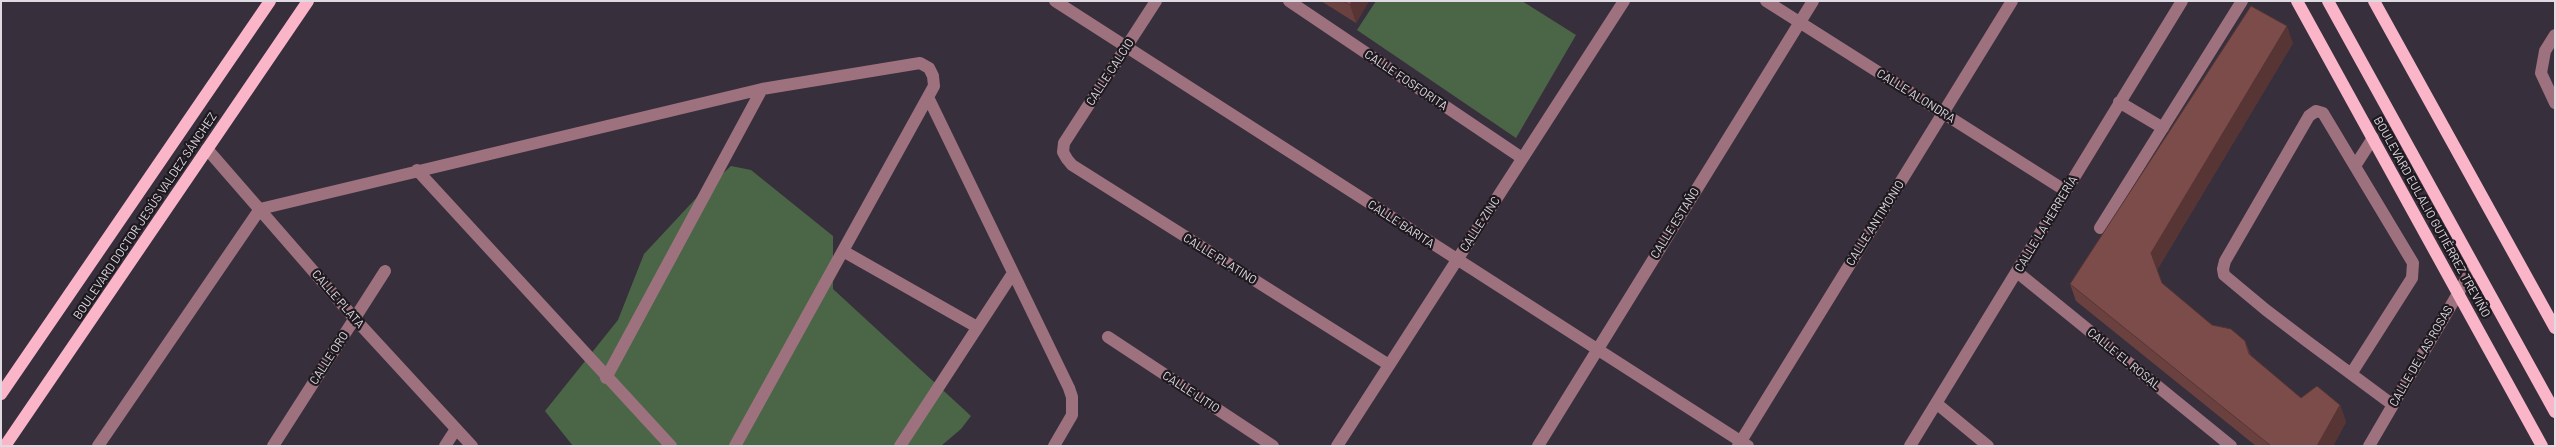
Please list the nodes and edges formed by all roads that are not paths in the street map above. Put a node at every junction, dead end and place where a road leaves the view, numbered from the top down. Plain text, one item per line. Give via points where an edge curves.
1 (270, 1) edge
2 (308, 1) edge
3 (1055, 1) edge
4 (1156, 1) edge
5 (1289, 1) edge
6 (1624, 1) edge
7 (1766, 1) edge
8 (1813, 1) edge
9 (2012, 1) edge
10 (2182, 1) edge
11 (2242, 1) edge
12 (2297, 1) edge
13 (2328, 1) edge
14 (2374, 1) edge
15 (1800, 23) junction
16 (2555, 35) edge
17 (1125, 47) junction
18 (762, 89) junction
19 (928, 97) junction
20 (2119, 102) junction
21 (2555, 103) edge
22 (1943, 113) junction
23 (2163, 128) junction
24 (2373, 138) junction
25 (1064, 144) joint
26 (207, 149) junction
27 (1522, 158) junction
28 (2355, 166) junction
29 (417, 170) junction
30 (2066, 191) junction
31 (260, 209) junction
32 (2100, 228) dead end
33 (843, 251) junction
34 (1457, 260) junction
35 (2474, 266) junction
36 (385, 271) dead end
37 (2017, 272) junction
38 (1013, 273) junction
39 (2458, 293) junction
40 (355, 318) junction
41 (977, 327) junction
42 (2555, 328) edge
43 (1108, 337) dead end
44 (1597, 349) junction
45 (1388, 365) junction
46 (2351, 374) junction
47 (606, 378) junction
48 (1, 394) edge
49 (1936, 403) junction
50 (2393, 405) junction
51 (2555, 412) edge
52 (456, 429) junction
53 (1742, 444) edge
54 (5, 446) edge
55 (98, 446) edge
56 (273, 446) edge
57 (445, 446) edge
58 (472, 446) edge
59 (671, 446) edge
60 (735, 446) edge
61 (900, 446) edge
62 (1054, 446) edge
63 (1273, 446) edge
64 (1336, 446) edge
65 (1538, 446) edge
66 (1910, 446) edge
67 (1988, 446) edge
68 (2231, 446) edge
69 (2369, 446) edge
70 (2542, 446) edge

1 - 48 main road, BOULEVARD DOCTOR JESÚS VALDEZ SÁNCHEZ
2 - 26 main road, BOULEVARD DOCTOR JESÚS VALDEZ SÁNCHEZ
3 - 17 street, CALLE BARITA
4 - 17 street, CALLE CALCIO
5 - 27 street, CALLE FOSFORITA
6 - 27 street, CALLE ZINC
7 - 15 street, CALLE ALONDRA
8 - 15 street, CALLE ESTAÑO
9 - 22 street, CALLE ANTIMONIO
10 - 20 street, CALLE LA HERRERÍA
11 - 23 street
12 - 24 main road, BOULEVARD EULALIO GUTIÉRREZ TREVIÑO
13 - 35 main road, BOULEVARD EULALIO GUTIÉRREZ TREVIÑO
14 - 42 main road
15 - 22 street, CALLE ALONDRA
15 - 44 street, CALLE ESTAÑO
16 - 21 street via 2545,52 2541,72
17 - 25 street, CALLE CALCIO
17 - 34 street, CALLE BARITA
18 - 19 street via 920,63 934,76 934,86
18 - 29 street
18 - 47 street
19 - 33 street
19 - 38 street
20 - 23 street
20 - 30 street, CALLE LA HERRERÍA
22 - 30 street, CALLE ALONDRA
22 - 53 street, CALLE ANTIMONIO
23 - 32 street
24 - 28 street
24 - 39 main road, BOULEVARD EULALIO GUTIÉRREZ TREVIÑO
25 - 45 street, CALLE PLATINO via 1063,152 1072,165
26 - 31 street, CALLE PLATA
26 - 54 main road, BOULEVARD DOCTOR JESÚS VALDEZ SÁNCHEZ
27 - 34 street, CALLE ZINC
28 - 46 street via 2413,263 2414,271 2409,284
28 - 46 street via 2323,113 2312,112 2222,269 2228,280
29 - 31 street
29 - 47 street
30 - 37 street, CALLE LA HERRERÍA
31 - 40 street, CALLE PLATA
31 - 55 street
33 - 41 street
33 - 60 street
34 - 44 street, CALLE BARITA
34 - 45 street, CALLE ZINC
35 - 39 street, CALLE DE LAS ROSAS
35 - 51 main road, BOULEVARD EULALIO GUTIÉRREZ TREVIÑO
36 - 40 street, CALLE ORO
37 - 49 street, CALLE LA HERRERÍA
37 - 68 street, CALLE EL ROSAL
38 - 41 street
38 - 62 street via 1072,397 1072,416
39 - 50 street, CALLE DE LAS ROSAS
39 - 70 main road, BOULEVARD EULALIO GUTIÉRREZ TREVIÑO
40 - 52 street, CALLE PLATA
40 - 56 street, CALLE ORO
41 - 61 street
43 - 63 street, CALLE LITIO
44 - 53 street, CALLE BARITA
44 - 65 street, CALLE ESTAÑO
45 - 64 street, CALLE ZINC
46 - 50 street
47 - 59 street
49 - 66 street, CALLE LA HERRERÍA
49 - 67 street
50 - 69 street, CALLE DE LAS ROSAS
52 - 57 street
52 - 58 street, CALLE PLATA

